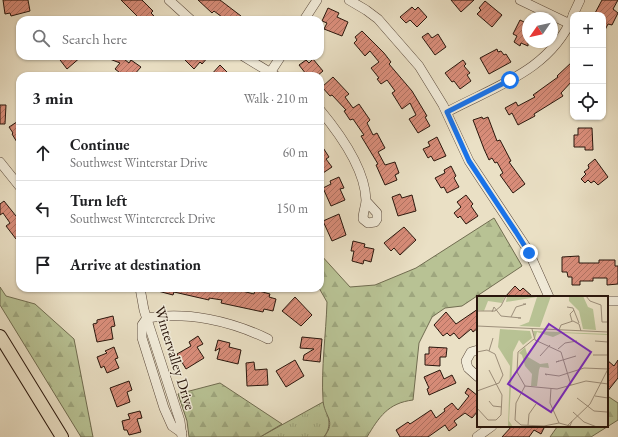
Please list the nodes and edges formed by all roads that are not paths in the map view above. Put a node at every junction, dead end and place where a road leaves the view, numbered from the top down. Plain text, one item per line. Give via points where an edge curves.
1 (169, 0) edge
2 (317, 0) edge
3 (349, 0) edge
4 (520, 0) edge
5 (580, 0) edge
6 (575, 12) edge
7 (187, 16) edge
8 (307, 16) edge
9 (570, 17) edge
10 (570, 21) edge
11 (249, 60) edge
12 (279, 60) edge
13 (267, 72) edge
14 (273, 72) edge
15 (447, 112) junction
16 (324, 114) edge
17 (0, 162) edge
18 (16, 182) edge
19 (366, 201) dead end
20 (141, 292) edge
21 (549, 296) edge
22 (147, 318) junction
23 (0, 336) edge
24 (268, 339) dead end
25 (477, 350) edge
26 (477, 376) edge
27 (491, 427) edge
28 (182, 435) edge
29 (62, 437) edge
30 (477, 437) edge

1 - 7 street
2 - 8 street
3 - 15 street via 378,19 409,53
4 - 9 street
5 - 6 street
10 - 15 street via 554,48 534,67
11 - 13 street
12 - 14 street
15 - 21 street via 469,161 528,250
16 - 19 street via 354,161
17 - 18 street
20 - 22 street, Wintervalley Drive
22 - 24 street via 170,315 231,324
22 - 28 street, Wintervalley Drive via 180,421
23 - 29 main road
25 - 26 street via 471,352 466,361 468,368
27 - 30 street

